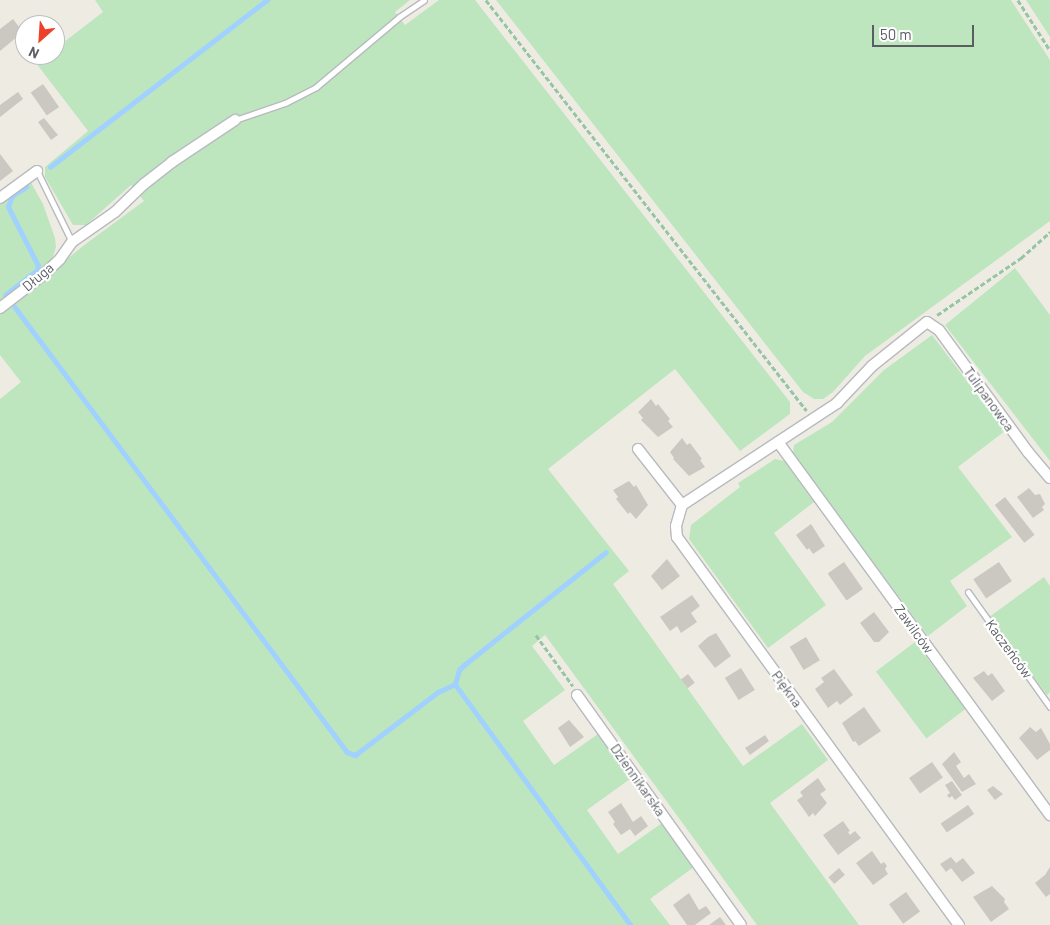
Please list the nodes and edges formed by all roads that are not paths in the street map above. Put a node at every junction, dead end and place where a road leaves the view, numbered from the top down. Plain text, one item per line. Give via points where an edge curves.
1 (424, 0) edge
2 (235, 120) joint
3 (37, 171) joint
4 (0, 198) edge
5 (72, 242) junction
6 (0, 308) edge
7 (778, 442) junction
8 (638, 449) dead end
9 (1050, 478) edge
10 (682, 505) junction
11 (968, 592) dead end
12 (577, 695) road end
13 (1050, 707) edge
14 (1050, 815) edge
15 (741, 925) edge
16 (959, 925) edge

1 - 2 lane via 316,87 285,103
2 - 5 street, Długa via 172,162 114,212
3 - 4 street
3 - 5 lane
5 - 6 street, Długa via 43,275
7 - 9 street, Tulipanowca via 837,403 872,366 927,322 939,330
7 - 10 street
7 - 14 street, Zawilców
8 - 10 street
10 - 16 street, Piękna via 676,526 677,537
11 - 13 lane, Kaczeńców
12 - 15 street, Dziennikarska

